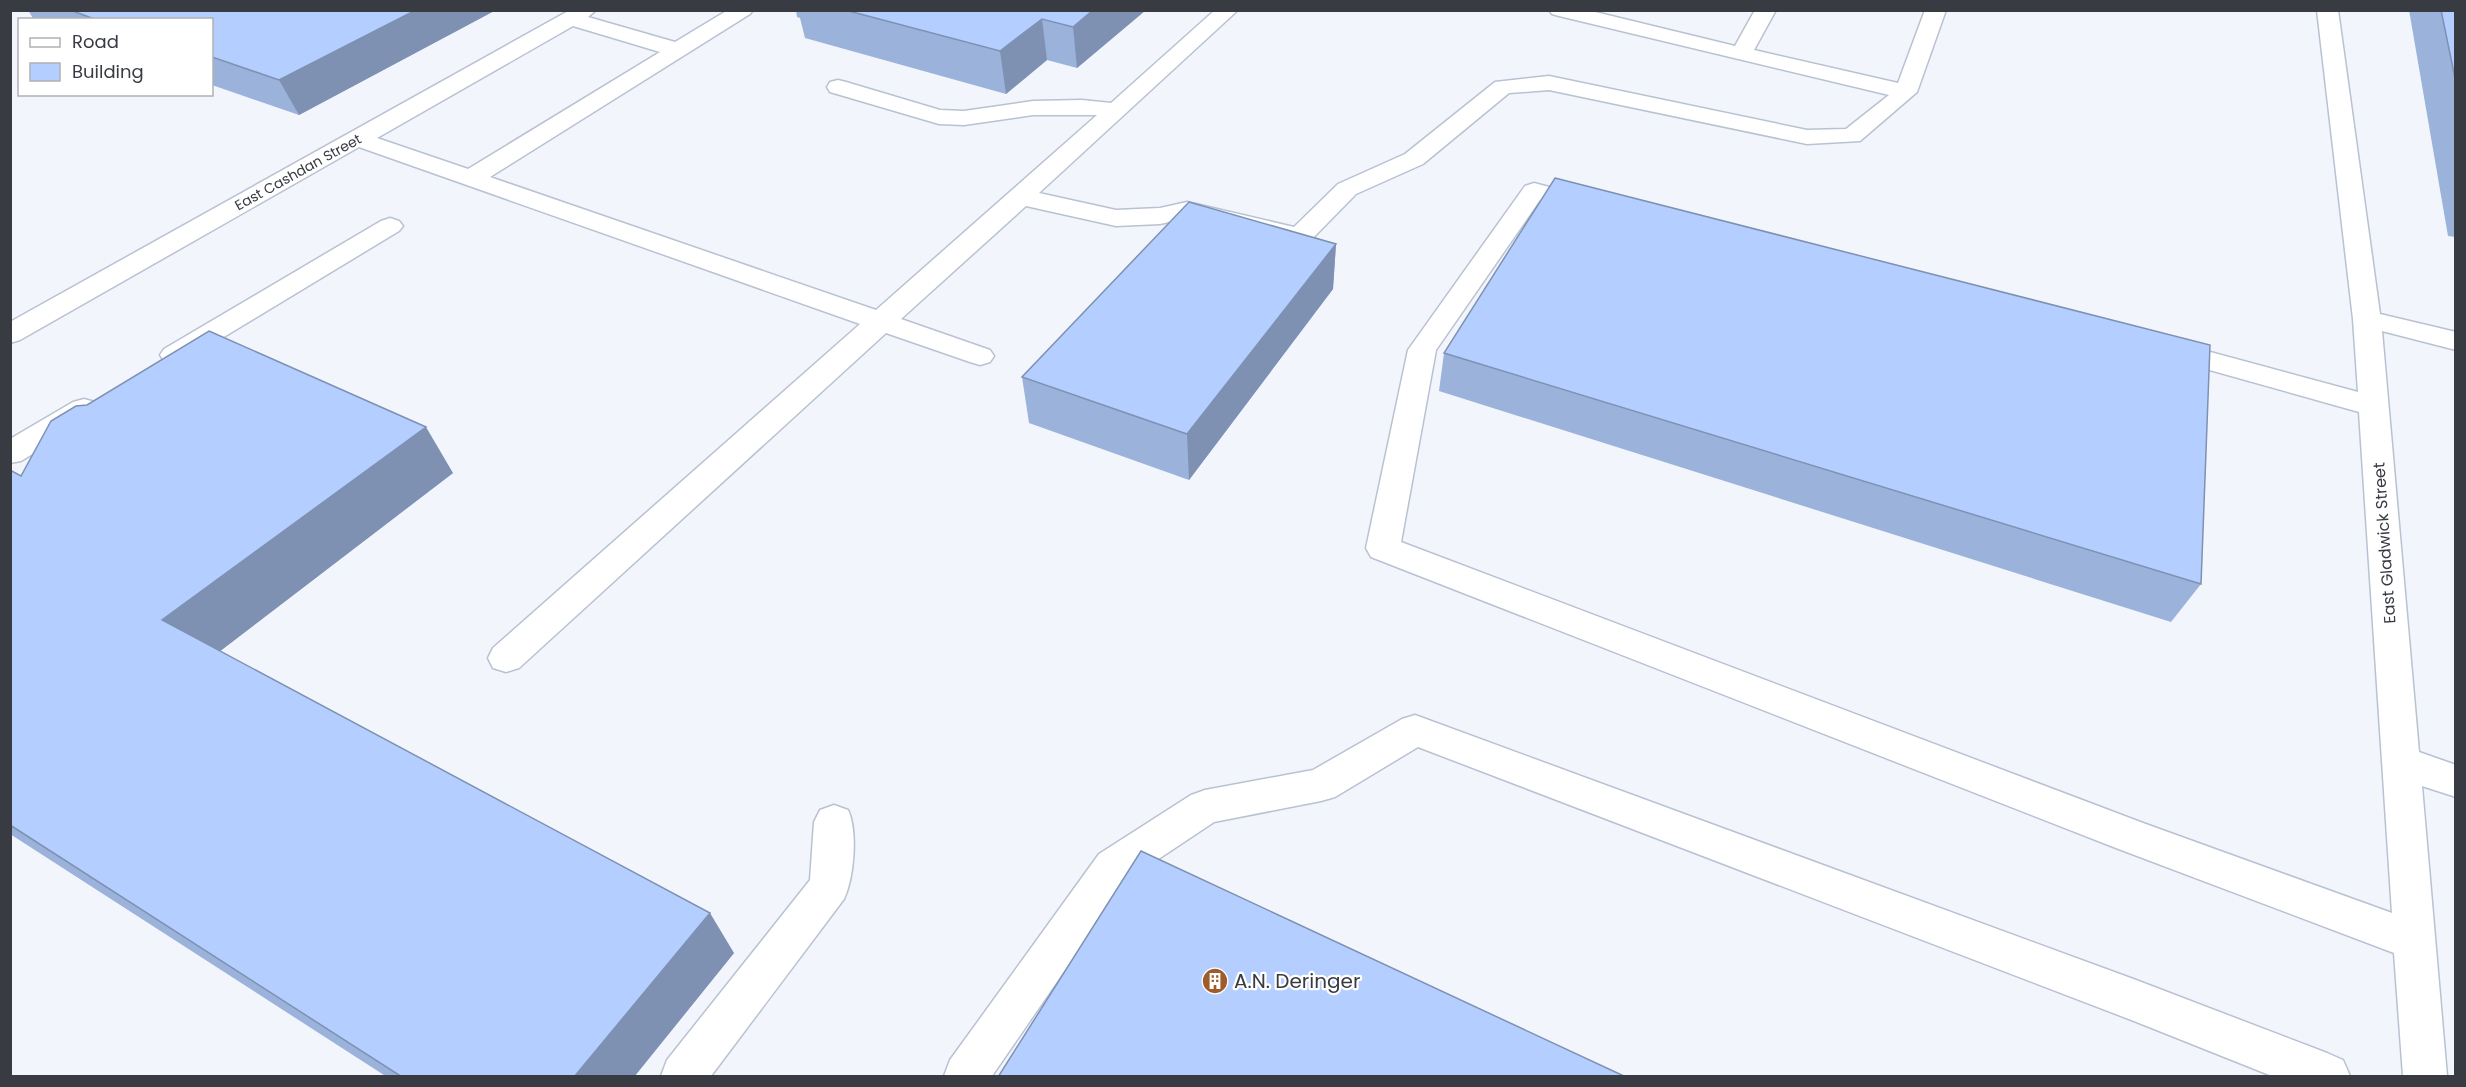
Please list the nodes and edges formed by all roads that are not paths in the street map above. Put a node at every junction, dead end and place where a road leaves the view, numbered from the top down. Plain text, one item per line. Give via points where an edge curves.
1 (743, 10) edge
2 (1228, 10) edge
3 (1559, 10) edge
4 (1766, 10) edge
5 (1936, 10) edge
6 (2327, 10) edge
7 (579, 15) edge
8 (678, 50) junction
9 (1741, 54) junction
10 (838, 87) dead end
11 (1906, 92) junction
12 (1117, 111) junction
13 (358, 139) junction
14 (470, 178) junction
15 (1021, 196) junction
16 (1615, 211) edge
17 (390, 226) dead end
18 (2367, 319) junction
19 (882, 322) junction
20 (10, 334) edge
21 (2456, 340) edge
22 (2140, 343) edge
23 (980, 356) dead end
24 (154, 367) edge
25 (103, 398) edge
26 (2374, 405) junction
27 (10, 453) edge
28 (506, 658) dead end
29 (2400, 762) junction
30 (2456, 781) edge
31 (834, 822) dead end
32 (2414, 940) junction
33 (683, 1077) edge
34 (966, 1077) edge
35 (2327, 1077) edge
36 (2425, 1077) edge

1 - 8 street
2 - 12 street
3 - 9 street
4 - 9 street
5 - 11 street
6 - 18 street, East Gladwick Street
7 - 8 street
7 - 13 street, East Cashdan Street
8 - 14 street
9 - 11 street
10 - 12 street via 939,117 964,118 1033,108
11 - 15 street via 1852,136 1807,137 1549,83 1503,87 1414,159 1347,189 1300,236 1186,210 1160,216 1116,218
12 - 15 street
13 - 14 street
13 - 20 street, East Cashdan Street
14 - 19 street
15 - 19 street
16 - 32 street via 1534,191 1422,350 1383,548 2130,836
17 - 24 street
18 - 21 street
18 - 26 street, East Gladwick Street
19 - 23 street
19 - 28 street
22 - 26 street
25 - 27 street
26 - 29 street, East Gladwick Street
29 - 30 street
29 - 32 street, East Gladwick Street
31 - 33 street via 830,886
32 - 36 street, East Gladwick Street
34 - 35 street via 1113,867 1204,807 1321,785 1415,729 2136,1000

